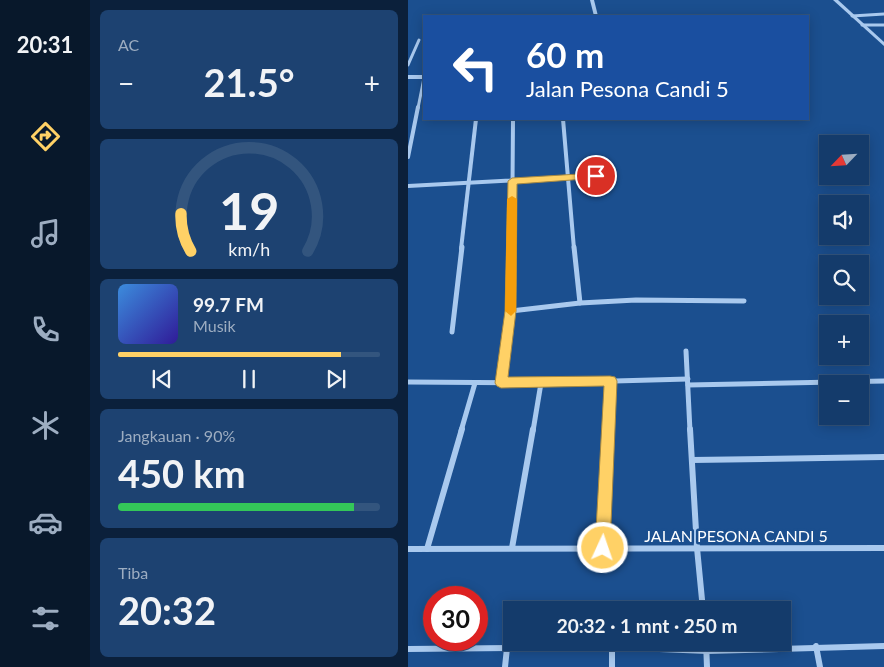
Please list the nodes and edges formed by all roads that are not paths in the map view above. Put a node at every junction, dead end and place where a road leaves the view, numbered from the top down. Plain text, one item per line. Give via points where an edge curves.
1 (592, 0) edge
2 (835, 0) edge
3 (884, 14) edge
4 (596, 15) edge
5 (852, 16) junction
6 (862, 25) junction
7 (884, 26) edge
8 (419, 40) dead end
9 (884, 46) edge
10 (408, 65) edge
11 (408, 77) edge
12 (423, 77) edge
13 (423, 82) edge
14 (476, 120) edge
15 (513, 120) edge
16 (562, 120) edge
17 (410, 142) edge
18 (408, 157) edge
19 (596, 176) dead end
20 (567, 178) junction
21 (512, 181) junction
22 (469, 183) junction
23 (408, 186) edge
24 (744, 301) dead end
25 (580, 303) junction
26 (511, 311) junction
27 (452, 332) dead end
28 (686, 351) dead end
29 (610, 381) junction
30 (884, 381) edge
31 (408, 382) edge
32 (541, 382) junction
33 (688, 382) junction
34 (475, 383) junction
35 (501, 383) junction
36 (884, 457) edge
37 (692, 460) junction
38 (512, 548) junction
39 (603, 548) junction
40 (697, 548) junction
41 (884, 548) edge
42 (408, 549) edge
43 (427, 549) junction
44 (702, 601) edge
45 (791, 646) edge
46 (816, 646) junction
47 (884, 646) edge
48 (503, 648) edge
49 (408, 649) edge
50 (507, 651) edge
51 (612, 651) edge
52 (706, 651) edge
53 (505, 667) edge
54 (612, 667) edge
55 (707, 667) edge
56 (820, 667) edge

1 - 4 street
2 - 5 street
3 - 5 street
5 - 6 street
6 - 7 street
6 - 9 street
8 - 10 street
11 - 12 street
13 - 17 street
14 - 22 street
15 - 21 street
16 - 20 street
17 - 18 street
19 - 20 street
20 - 21 street
20 - 25 street
21 - 22 street
21 - 26 street
22 - 23 street
22 - 27 street
24 - 25 street
25 - 26 street
26 - 35 street
28 - 33 street
29 - 32 street
29 - 33 street
29 - 39 street
30 - 33 street
31 - 34 street
32 - 35 street
32 - 38 street
33 - 37 street
34 - 35 street
34 - 43 street
36 - 37 street
37 - 40 street
38 - 39 street, JALAN PESONA CANDI 5
38 - 43 street, JALAN PESONA CANDI 5
39 - 40 street, JALAN PESONA CANDI 5
40 - 41 street, JALAN PESONA CANDI 5
40 - 44 street
42 - 43 street, JALAN PESONA CANDI 5
45 - 46 street
46 - 47 street
46 - 56 street
48 - 49 street
50 - 53 street
51 - 54 street
52 - 55 street

